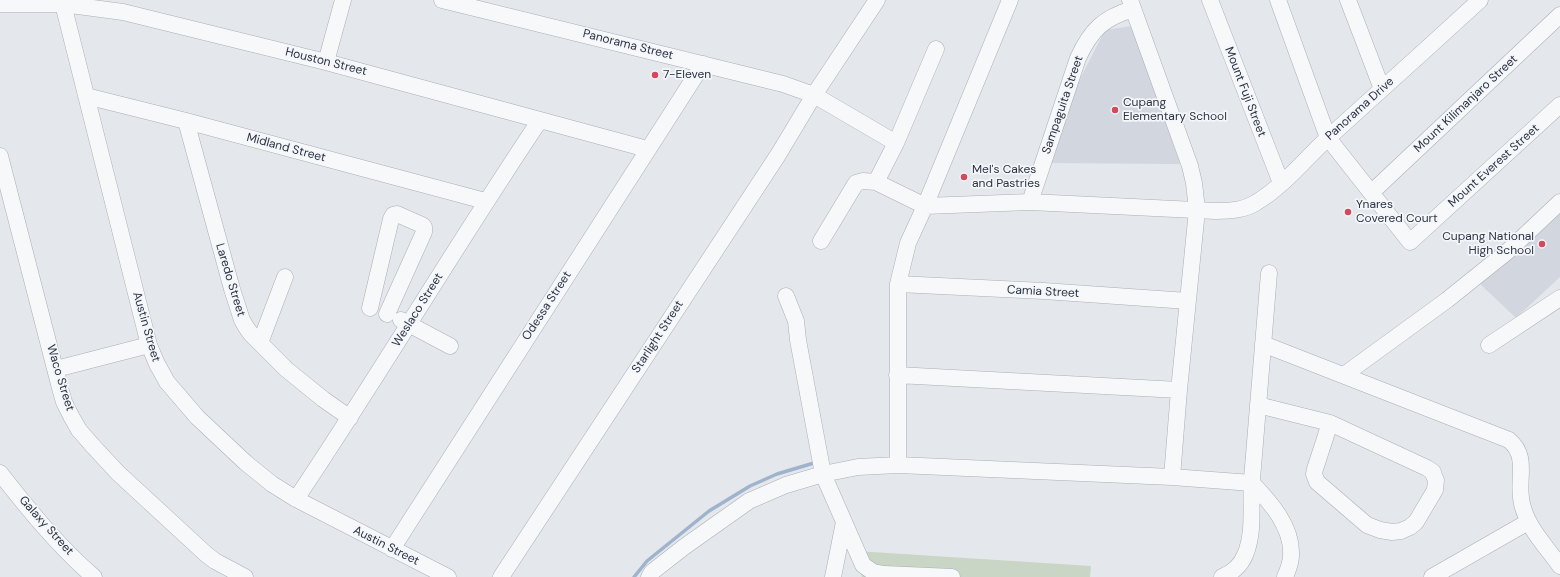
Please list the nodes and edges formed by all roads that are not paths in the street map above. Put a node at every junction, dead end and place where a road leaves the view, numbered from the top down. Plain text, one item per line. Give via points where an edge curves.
1 (343, 0) edge
2 (442, 0) edge
3 (877, 0) edge
4 (1010, 0) edge
5 (1210, 0) edge
6 (1278, 0) edge
7 (1348, 0) edge
8 (1480, 0) edge
9 (0, 4) edge
10 (63, 4) junction
11 (1132, 5) edge
12 (1560, 16) edge
13 (936, 49) dead end
14 (326, 62) junction
15 (703, 64) junction
16 (1382, 89) junction
17 (814, 95) junction
18 (86, 96) junction
19 (1560, 106) edge
20 (540, 120) junction
21 (186, 121) junction
22 (1328, 138) junction
23 (896, 143) junction
24 (647, 149) junction
25 (0, 156) edge
26 (876, 182) junction
27 (1281, 184) junction
28 (1372, 192) junction
29 (485, 201) junction
30 (1030, 202) junction
31 (1560, 202) edge
32 (926, 206) junction
33 (1197, 210) junction
34 (821, 241) dead end
35 (1269, 274) dead end
36 (285, 277) dead end
37 (898, 284) junction
38 (786, 296) dead end
39 (1560, 298) edge
40 (1188, 301) junction
41 (387, 314) junction
42 (409, 323) junction
43 (260, 343) junction
44 (1263, 344) junction
45 (149, 345) junction
46 (1489, 345) dead end
47 (450, 346) dead end
48 (56, 369) junction
49 (897, 375) junction
50 (1344, 375) junction
51 (1178, 390) junction
52 (1258, 405) junction
53 (350, 418) junction
54 (1330, 423) junction
55 (898, 465) junction
56 (0, 473) edge
57 (823, 474) junction
58 (1172, 478) junction
59 (1252, 483) junction
60 (296, 499) junction
61 (844, 522) junction
62 (1528, 522) junction
63 (392, 549) junction
64 (838, 556) junction
65 (860, 556) junction
66 (1560, 566) edge
67 (884, 576) edge
68 (94, 577) edge
69 (244, 577) edge
70 (448, 577) edge
71 (501, 577) edge
72 (649, 577) edge
73 (833, 577) edge
74 (934, 577) edge
75 (952, 577) edge
76 (1222, 577) edge
77 (1285, 577) edge
78 (1432, 577) edge

1 - 14 street
2 - 15 street, Panorama Street
3 - 17 street, Starlight Street
4 - 32 street
5 - 27 street, Mount Fuji Street
6 - 22 street
7 - 16 street
8 - 16 street, Panorama Drive
9 - 10 street, Houston Street
10 - 14 street, Houston Street via 123,12
10 - 18 street, Austin Street
11 - 30 street, Sampaguita Street via 1106,21 1089,36 1068,85
11 - 33 street via 1190,166
12 - 28 street, Mount Kilimanjaro Street
13 - 23 street
14 - 20 street, Houston Street
15 - 17 street, Panorama Street via 783,84
15 - 24 street, Odessa Street
16 - 22 street, Panorama Drive
17 - 23 street, Panorama Street
17 - 71 street, Starlight Street via 778,155
18 - 21 street, Midland Street
18 - 45 street, Austin Street
19 - 28 street, Mount Everest Street via 1411,242
20 - 24 street, Houston Street
20 - 29 street, Weslaco Street
21 - 29 street, Midland Street
21 - 43 street, Laredo Street via 242,320
22 - 27 street, Panorama Drive
22 - 28 street
23 - 26 street
24 - 63 street, Odessa Street
25 - 48 street, Waco Street
26 - 32 street
26 - 34 street via 863,181 856,184
27 - 33 street, Panorama Drive via 1258,202 1236,211
29 - 42 street, Weslaco Street
30 - 32 street
30 - 33 street
31 - 50 street via 1508,251
32 - 37 street via 908,243
33 - 40 street
35 - 44 street
36 - 43 street
37 - 40 street, Camia Street
37 - 49 street
38 - 57 street via 796,321
39 - 46 street
40 - 51 street
41 - 41 street via 424,232 422,225 397,214 393,215 391,220 364,306
41 - 42 street
42 - 47 street
42 - 53 street, Weslaco Street
43 - 53 street, Laredo Street via 286,369
44 - 50 street
44 - 52 street
45 - 48 street
45 - 60 street, Austin Street via 167,382 197,417 246,463
48 - 69 street, Waco Street via 64,402 79,430 92,445 118,473 207,555
49 - 51 street
49 - 55 street
50 - 62 street via 1509,440 1521,458 1521,497
51 - 58 street
52 - 54 street
52 - 59 street
53 - 60 street, Weslaco Street
54 - 54 street via 1433,472 1436,480 1434,490 1410,528 1392,532 1367,525 1317,482 1315,469
55 - 57 street
55 - 58 street
56 - 68 street, Galaxy Street via 45,526
57 - 61 street
57 - 72 street via 786,485 749,501 684,547
58 - 59 street
59 - 76 street via 1247,551 1240,565
59 - 77 street via 1278,513 1285,526 1291,550
60 - 63 street, Austin Street
61 - 64 street
61 - 65 street
62 - 66 street
62 - 78 street
63 - 70 street, Austin Street
64 - 65 street
64 - 73 street
65 - 67 street via 864,565
67 - 74 street
74 - 75 street

